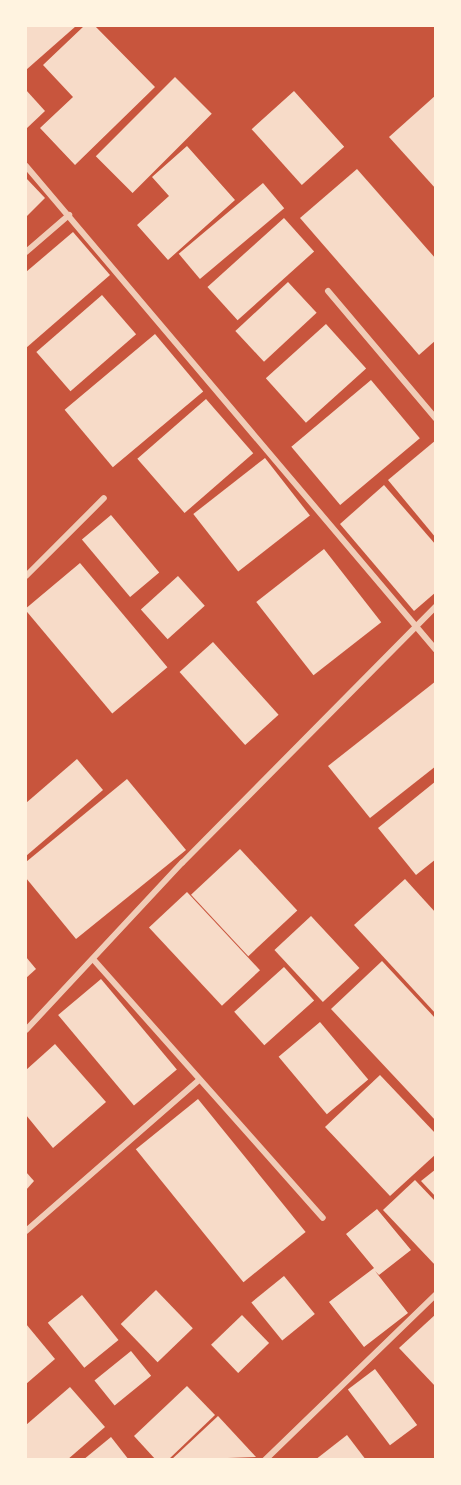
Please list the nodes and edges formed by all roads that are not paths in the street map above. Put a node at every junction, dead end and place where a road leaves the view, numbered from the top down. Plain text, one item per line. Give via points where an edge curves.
1 (26, 166) edge
2 (69, 215) junction
3 (26, 252) edge
4 (328, 291) dead end
5 (435, 419) edge
6 (104, 498) dead end
7 (26, 576) edge
8 (435, 606) edge
9 (414, 626) junction
10 (435, 650) edge
11 (93, 959) junction
12 (26, 1030) edge
13 (199, 1080) junction
14 (323, 1218) dead end
15 (26, 1232) edge
16 (435, 1294) edge
17 (265, 1460) edge

1 - 2 street
2 - 3 street
2 - 9 street
4 - 5 street
6 - 7 street
8 - 9 street
9 - 10 street
9 - 11 street
11 - 12 street
11 - 13 street
13 - 14 street
13 - 15 street
16 - 17 street

